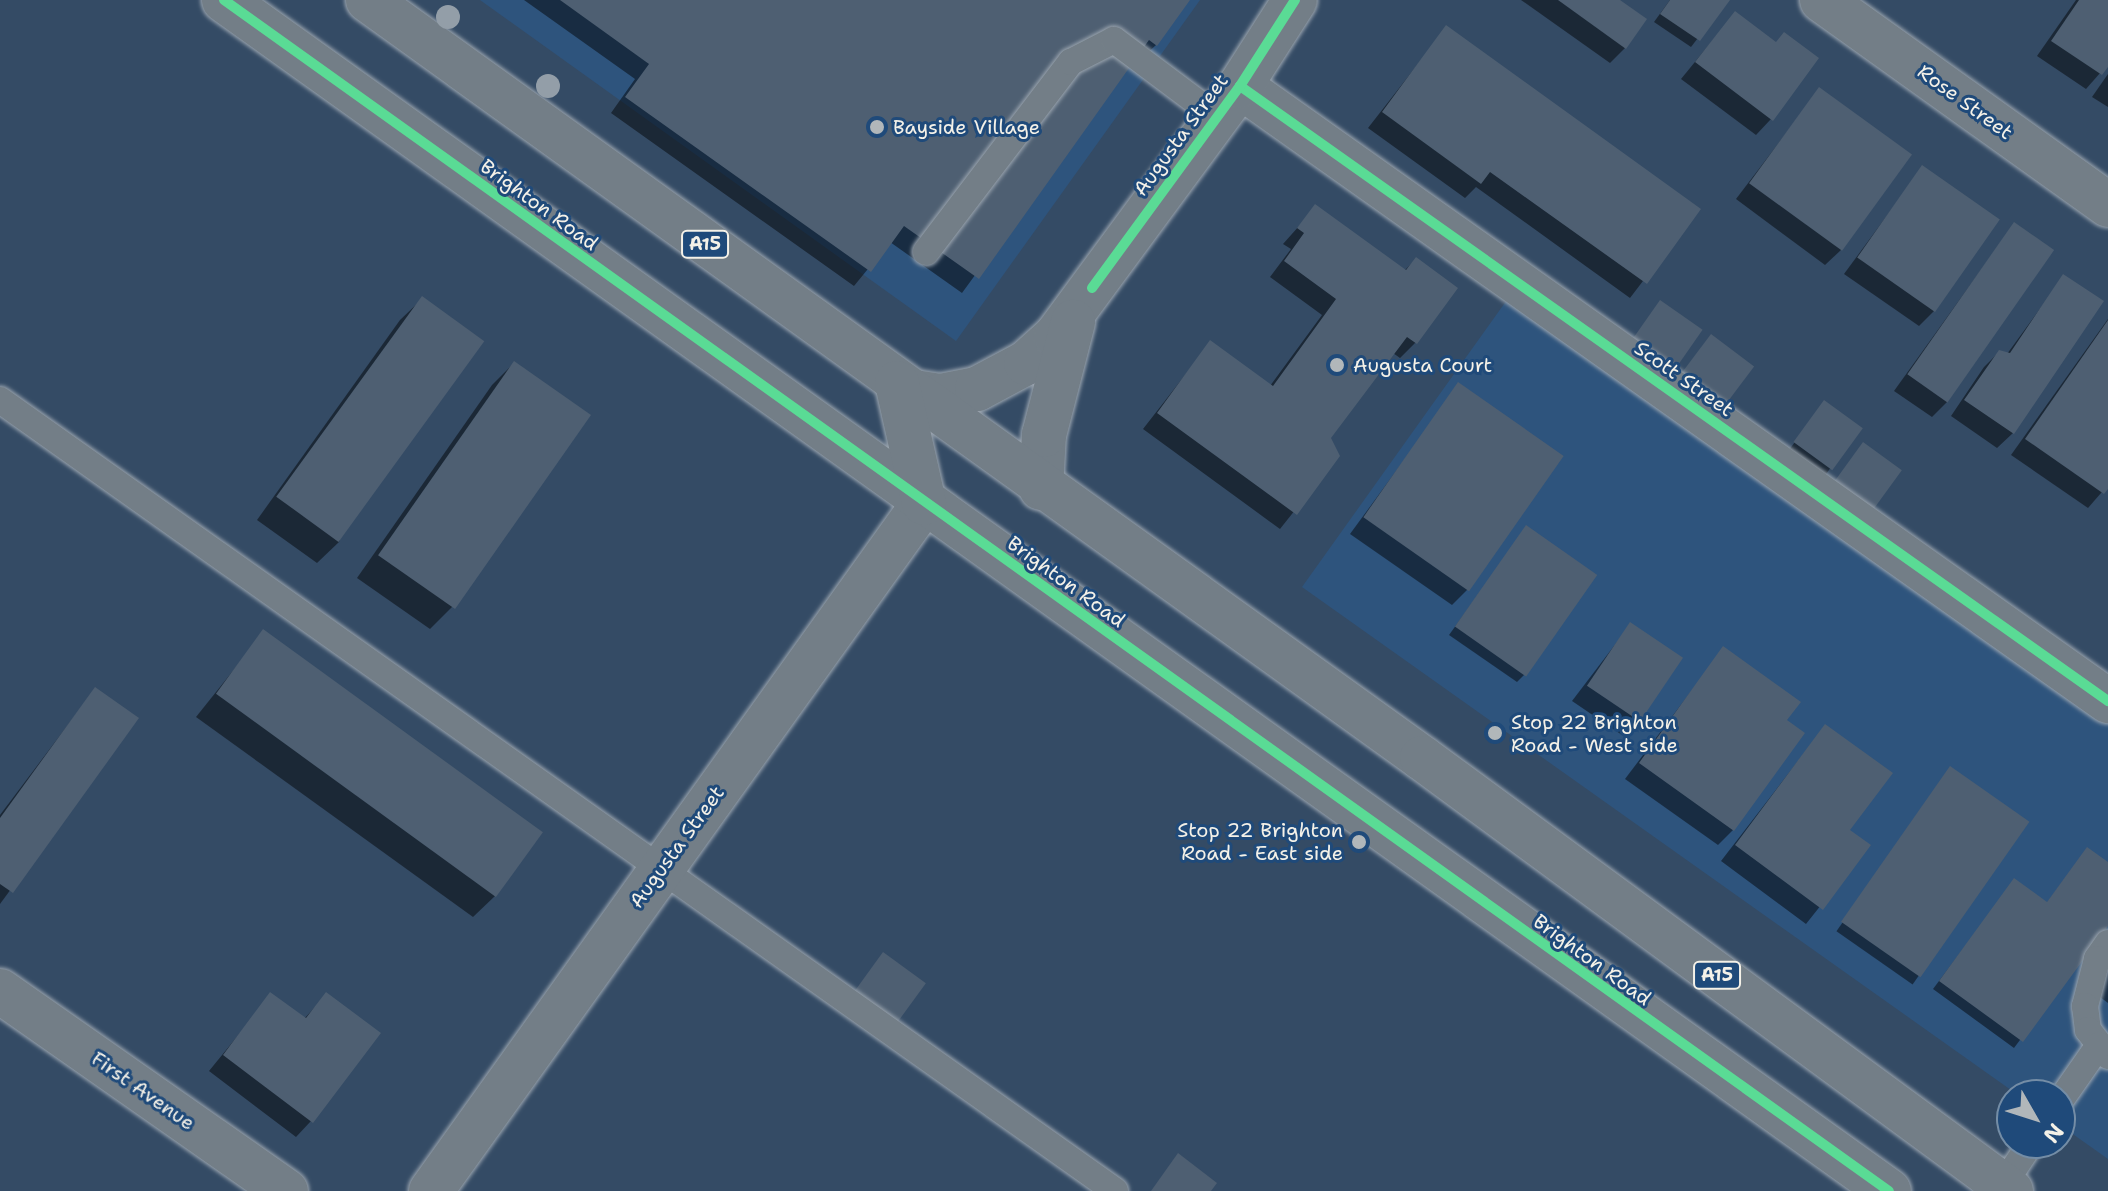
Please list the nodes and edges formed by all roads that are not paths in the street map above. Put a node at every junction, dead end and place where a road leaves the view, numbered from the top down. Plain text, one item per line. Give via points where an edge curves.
1 (224, 0) edge
2 (368, 0) edge
3 (1295, 0) edge
4 (1822, 0) edge
5 (1228, 101) junction
6 (2108, 205) edge
7 (926, 252) dead end
8 (1092, 288) junction
9 (902, 387) junction
10 (0, 400) edge
11 (1041, 488) junction
12 (924, 503) junction
13 (2108, 701) edge
14 (661, 869) junction
15 (2108, 943) edge
16 (0, 991) edge
17 (2104, 1050) edge
18 (2076, 1082) edge
19 (2022, 1159) edge
20 (2007, 1188) edge
21 (286, 1191) edge
22 (431, 1191) edge
23 (1115, 1191) edge
24 (1889, 1191) edge

1 - 12 main road, Brighton Road
2 - 9 main road, A15
3 - 5 main road, Augusta Street
4 - 6 main road, Rose Street
5 - 7 lane via 1114,40 1071,62
5 - 8 main road, Augusta Street
5 - 13 main road, Scott Street
8 - 9 main road, Augusta Street via 1056,336 1010,373 957,394 922,396
8 - 11 main road, Augusta Street via 1068,332 1056,373
9 - 11 main road, A15
9 - 12 main road
10 - 14 lane
11 - 20 main road, A15 via 1422,758
12 - 14 main road, Augusta Street
12 - 24 main road, Brighton Road
14 - 22 main road, Augusta Street
14 - 23 lane
15 - 17 lane via 2097,959 2085,1006 2088,1030
16 - 21 main road, First Avenue
17 - 18 lane
19 - 20 lane

